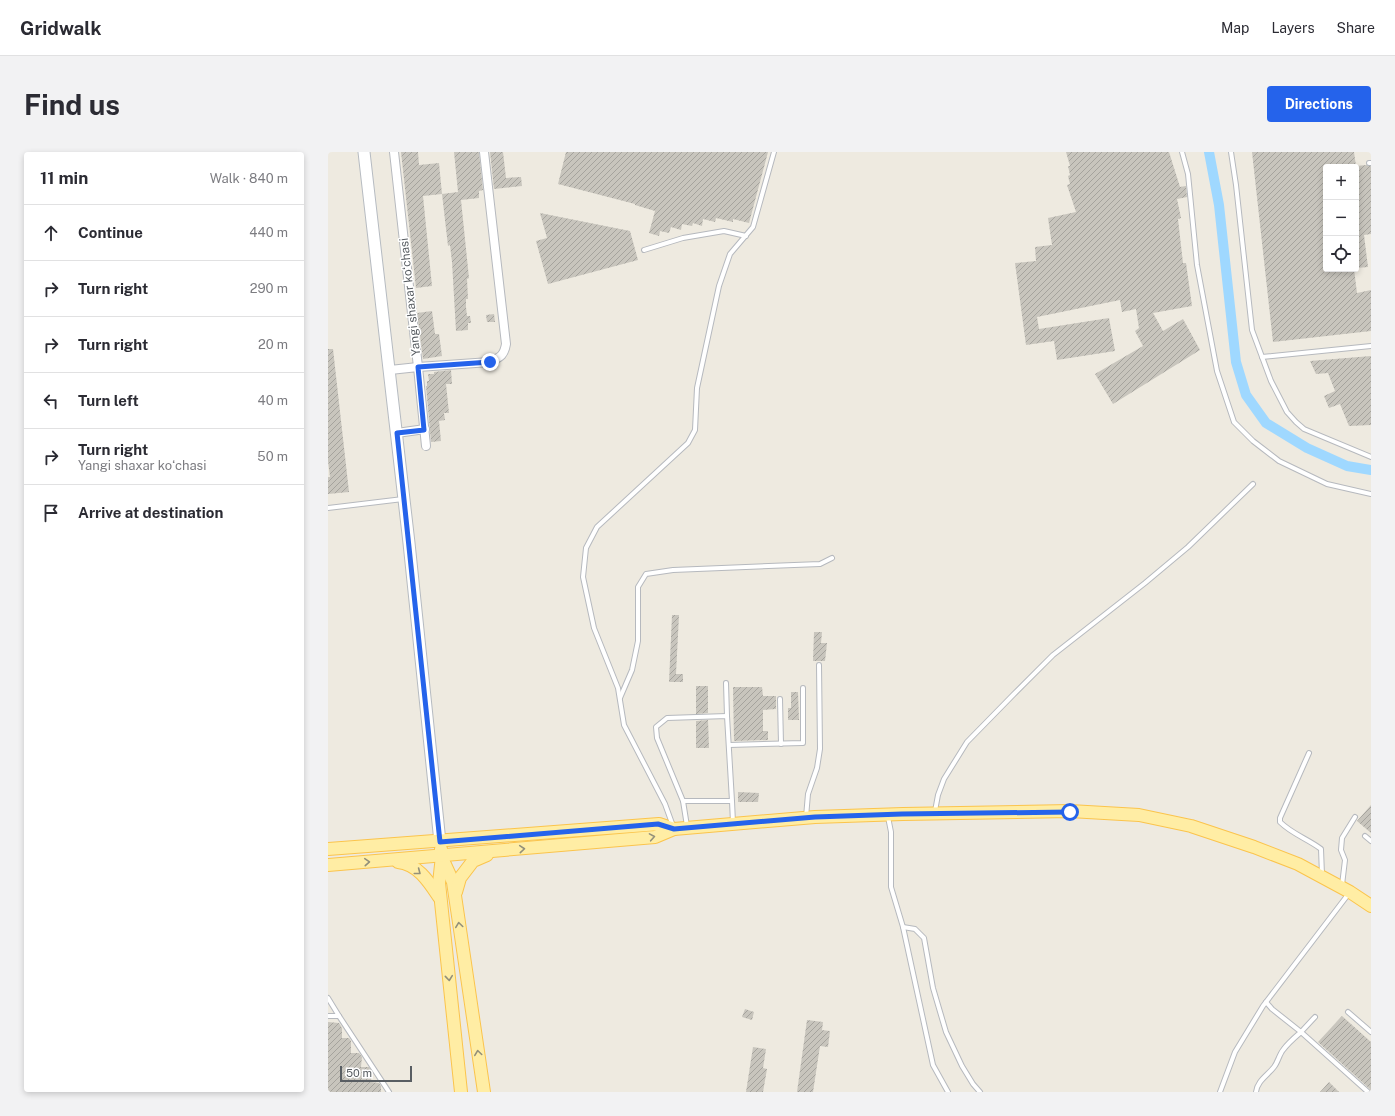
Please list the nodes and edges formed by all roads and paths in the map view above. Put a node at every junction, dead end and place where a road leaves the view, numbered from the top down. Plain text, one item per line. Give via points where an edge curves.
1 (364, 152) edge
2 (394, 152) edge
3 (484, 152) edge
4 (774, 152) edge
5 (1182, 152) edge
6 (1231, 152) edge
7 (746, 236) junction
8 (644, 250) dead end
9 (1371, 346) edge
10 (1262, 357) junction
11 (418, 367) junction
12 (390, 370) junction
13 (424, 430) junction
14 (397, 433) junction
15 (426, 446) dead end
16 (1371, 457) edge
17 (1253, 484) dead end
18 (1371, 494) edge
19 (404, 499) junction
20 (328, 508) edge
21 (832, 558) dead end
22 (819, 665) dead end
23 (726, 683) dead end
24 (802, 688) dead end
25 (620, 698) junction
26 (780, 699) dead end
27 (727, 716) junction
28 (781, 744) junction
29 (729, 745) junction
30 (1309, 753) dead end
31 (732, 800) junction
32 (683, 801) junction
33 (934, 813) junction
34 (888, 814) junction
35 (1355, 817) dead end
36 (806, 818) junction
37 (733, 823) junction
38 (688, 827) junction
39 (674, 829) junction
40 (1365, 836) dead end
41 (1371, 841) edge
42 (440, 842) junction
43 (328, 849) edge
44 (496, 851) junction
45 (442, 856) junction
46 (385, 861) junction
47 (328, 865) edge
48 (1322, 877) junction
49 (1346, 890) junction
50 (455, 897) junction
51 (441, 900) junction
52 (1371, 906) edge
53 (903, 927) junction
54 (328, 998) edge
55 (1266, 1002) junction
56 (1348, 1012) dead end
57 (328, 1016) edge
58 (339, 1016) junction
59 (1315, 1017) dead end
60 (1301, 1032) junction
61 (1371, 1032) edge
62 (482, 1077) junction
63 (460, 1079) junction
64 (389, 1092) edge
65 (461, 1092) edge
66 (484, 1092) edge
67 (948, 1092) edge
68 (980, 1092) edge
69 (1220, 1092) edge
70 (1256, 1092) edge
71 (1368, 1092) edge

1 - 12 main road
2 - 11 street, Yangi shaxar koʻchasi
3 - 11 street, Yangi shaxar koʻchasi via 506,344 504,352 490,362
4 - 7 lane via 753,227
5 - 18 lane via 1188,174 1197,265 1217,371 1234,422 1252,441 1279,461 1328,484
6 - 10 lane via 1252,330
7 - 8 lane via 724,231 683,238
7 - 25 lane via 730,254 719,286 697,388 695,430 688,443 597,526 586,548 583,577 594,628
9 - 10 lane
10 - 16 lane via 1287,412 1296,422 1304,429
11 - 12 street
11 - 13 street
12 - 14 main road
13 - 14 street
13 - 15 street
14 - 19 main road
17 - 33 lane via 1188,547 1053,655 998,710 967,742 944,779
19 - 20 lane
19 - 42 main road
21 - 25 lane via 820,564 673,570 646,574 638,587 638,641 632,670
22 - 36 lane via 820,749 808,794
23 - 27 lane
24 - 28 lane via 803,743
25 - 39 lane via 624,725 665,804
26 - 28 lane
27 - 29 lane
27 - 32 lane via 667,718 656,726 657,738
28 - 29 lane
29 - 31 lane
30 - 48 lane via 1280,822 1321,849
31 - 32 lane
31 - 37 lane
32 - 38 lane
33 - 34 main road
33 - 48 main road via 1070,812 1139,815 1191,826 1247,844 1298,864
34 - 36 main road
34 - 53 lane via 891,832 891,887
35 - 49 lane via 1342,838
36 - 37 main road
37 - 38 main road
38 - 39 main road
39 - 42 main road via 658,824
44 -> 39 main road via 655,837
40 - 41 lane
42 - 43 main road
42 - 45 main road
44 - 45 main road
44 - 50 main road via 473,862 460,878
45 - 46 main road
45 - 50 main road via 453,882
45 - 51 main road via 439,883
47 -> 46 main road
46 -> 51 main road via 406,863 427,879
48 - 49 main road
49 - 52 main road
49 - 55 lane
62 -> 50 main road
51 -> 63 main road
53 - 67 lane via 933,1065
53 - 68 lane via 915,929 924,938 946,1032 962,1066
54 - 58 lane
55 - 60 lane
55 - 69 lane via 1235,1052
56 - 61 lane
57 - 58 lane
58 - 64 lane
59 - 60 lane
60 - 70 lane via 1282,1051 1275,1066 1265,1076
60 - 71 lane
62 - 63 main road
62 - 66 main road
63 - 65 main road

